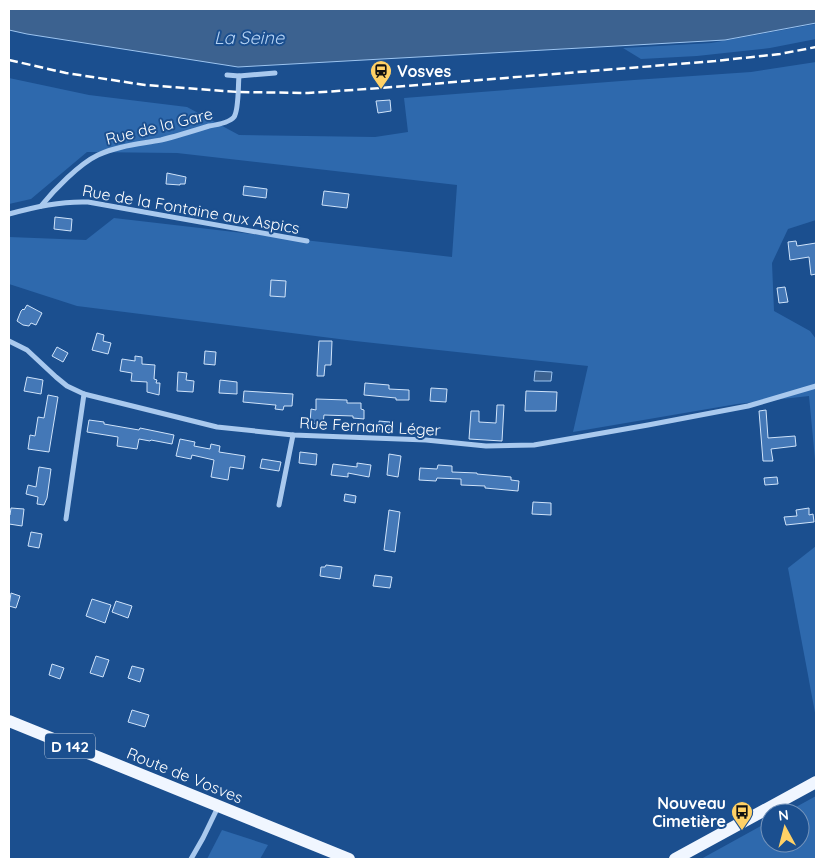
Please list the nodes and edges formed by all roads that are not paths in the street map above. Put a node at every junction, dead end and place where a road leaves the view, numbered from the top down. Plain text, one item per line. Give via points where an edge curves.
1 (275, 73) dead end
2 (227, 75) dead end
3 (239, 76) junction
4 (40, 206) junction
5 (9, 214) edge
6 (307, 241) dead end
7 (9, 341) edge
8 (816, 386) edge
9 (84, 394) junction
10 (293, 435) junction
11 (279, 505) dead end
12 (66, 519) dead end
13 (9, 721) edge
14 (816, 782) edge
15 (219, 806) junction
16 (191, 859) edge
17 (349, 859) edge
18 (675, 859) edge

1 - 3 street
2 - 3 street
3 - 4 street, Rue de la Gare via 237,107 232,119 99,154 86,162
4 - 5 street
4 - 6 street, Rue de la Fontaine aux Aspics via 88,202
7 - 9 street, Rue Fernand Léger via 26,350 67,386
8 - 10 street, Rue Fernand Léger via 748,406 534,445 486,446 408,439
9 - 10 street, Rue Fernand Léger via 217,427
9 - 12 street
10 - 11 street
13 - 15 main road, Route de Vosves / D 142
14 - 18 main road
15 - 16 street
15 - 17 main road, Route de Vosves / D 142

